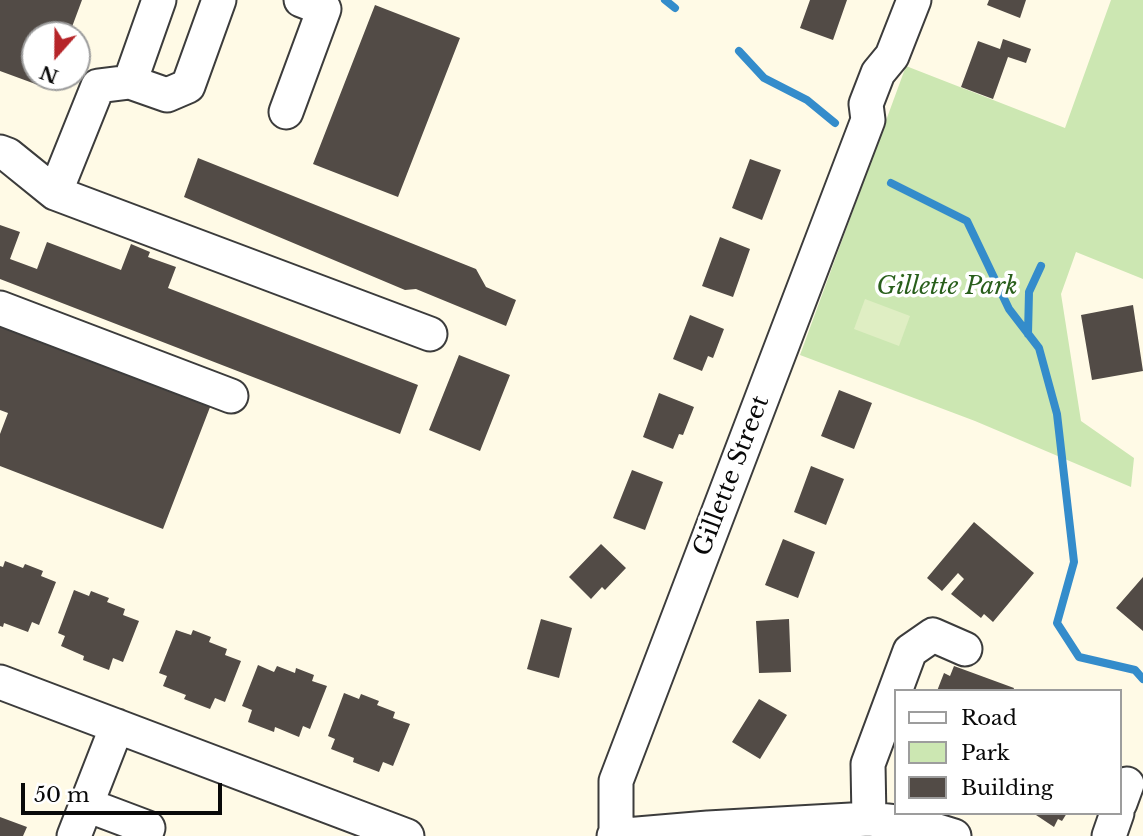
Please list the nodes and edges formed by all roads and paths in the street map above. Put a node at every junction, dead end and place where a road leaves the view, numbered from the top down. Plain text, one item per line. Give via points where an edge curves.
1 (159, 0) edge
2 (219, 0) edge
3 (300, 0) edge
4 (914, 0) edge
5 (130, 82) junction
6 (286, 111) dead end
7 (0, 152) edge
8 (55, 193) junction
9 (0, 308) edge
10 (430, 334) dead end
11 (231, 397) dead end
12 (965, 649) dead end
13 (0, 682) edge
14 (896, 689) edge
15 (894, 694) edge
16 (117, 726) junction
17 (87, 805) junction
18 (1116, 815) edge
19 (869, 819) junction
20 (74, 836) edge
21 (145, 836) edge
22 (407, 836) edge
23 (615, 836) edge
24 (954, 836) edge
25 (1110, 836) edge

1 - 5 street
2 - 5 street via 188,86 167,95
3 - 6 street via 324,9
4 - 23 street, Gillette Street via 892,56 898,80 885,111 868,120 616,781
5 - 8 street via 98,86
7 - 8 street
8 - 10 street
9 - 11 street
12 - 14 street via 933,635 910,651
13 - 16 street
15 - 19 street via 868,764
16 - 17 street
16 - 22 street
17 - 20 street
17 - 21 street via 148,828
18 - 25 street
19 - 23 street
19 - 24 street via 915,824

